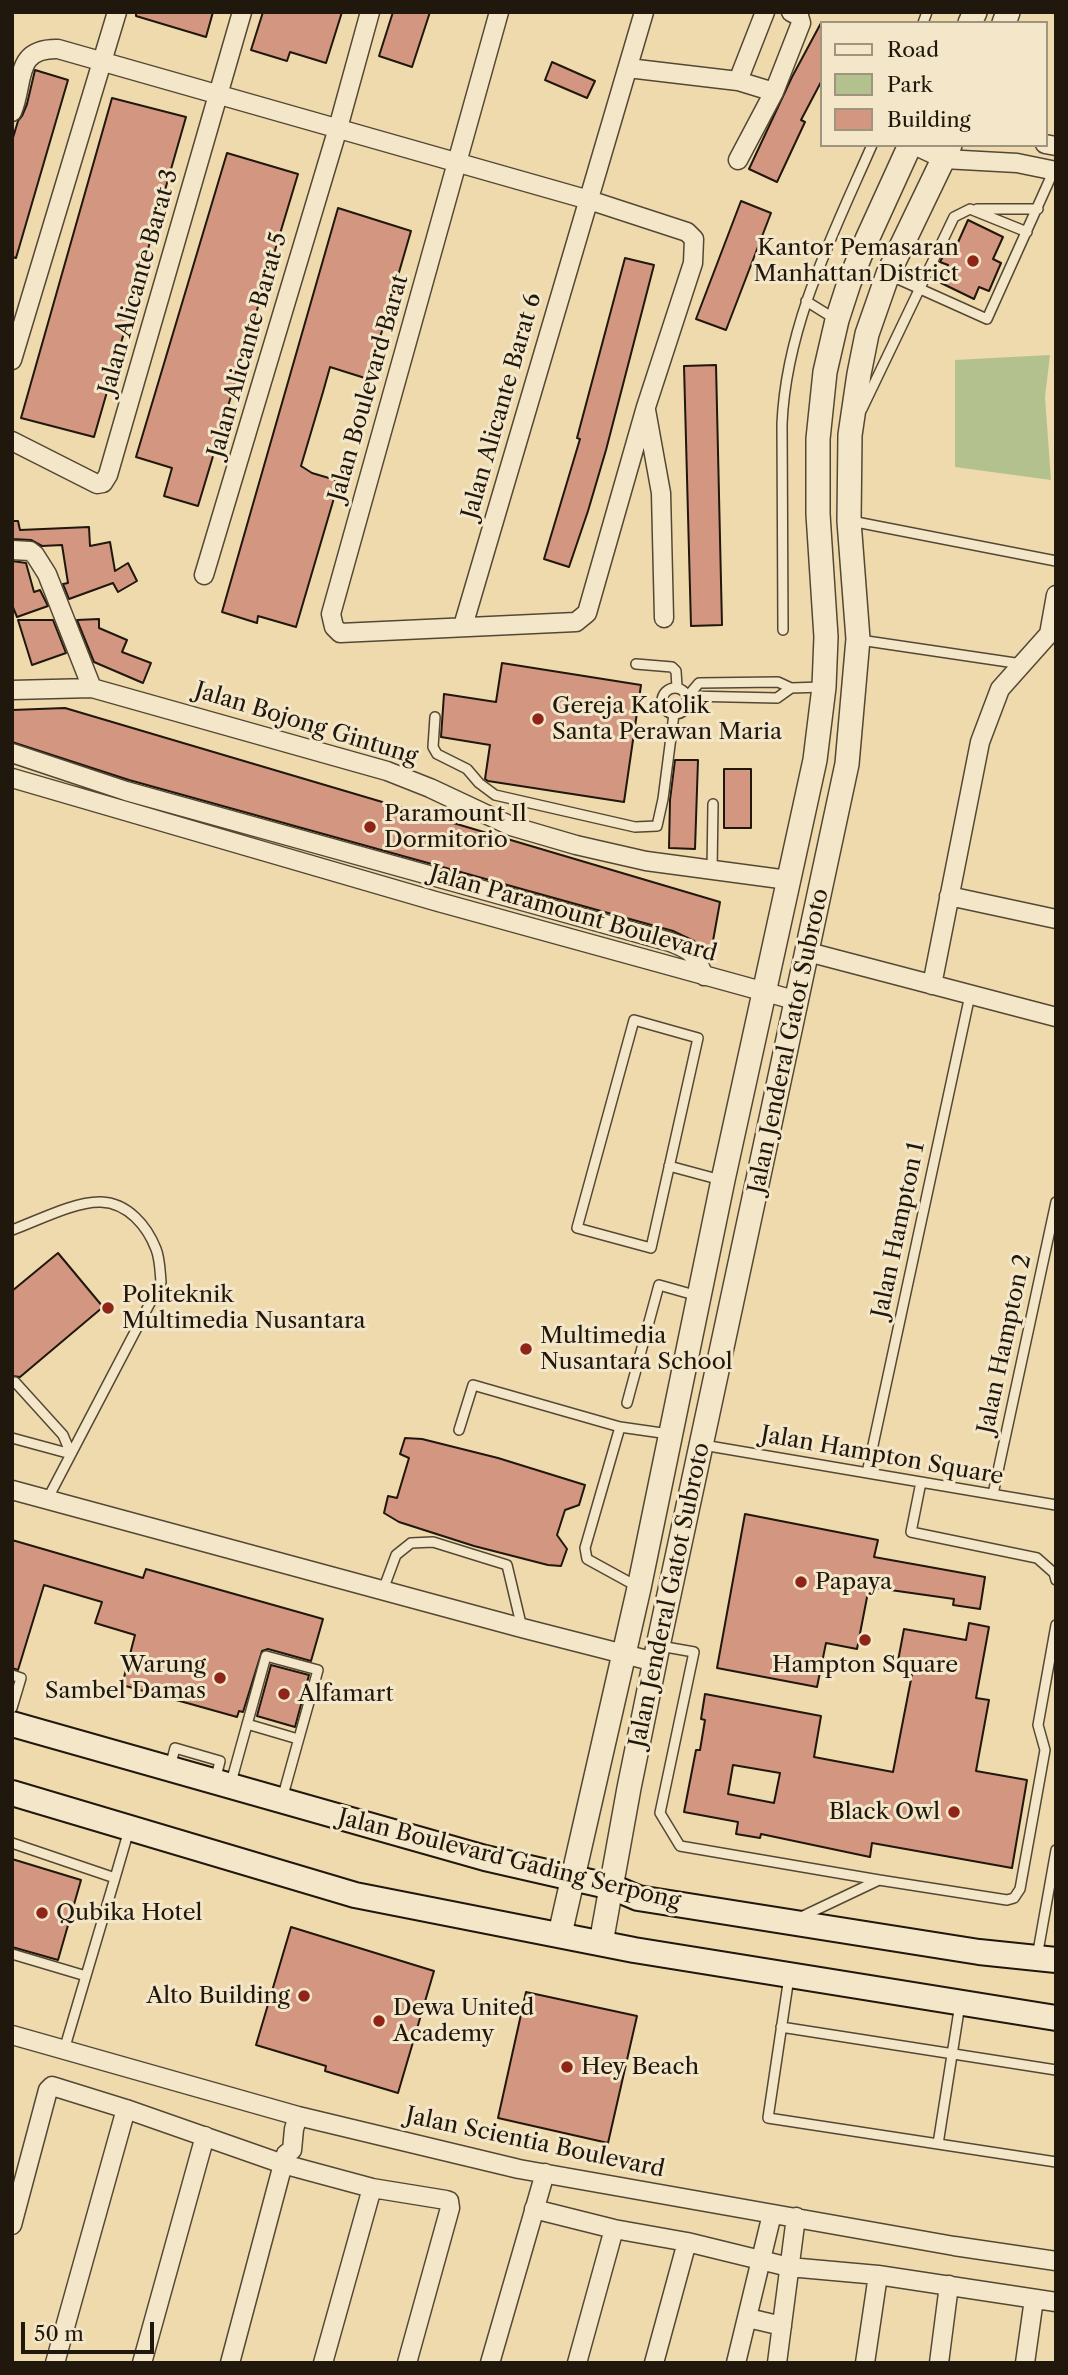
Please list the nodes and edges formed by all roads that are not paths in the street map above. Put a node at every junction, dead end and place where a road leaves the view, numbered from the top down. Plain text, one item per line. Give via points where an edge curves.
1 (117, 12) edge
2 (242, 12) edge
3 (370, 12) edge
4 (499, 12) edge
5 (645, 12) edge
6 (765, 12) edge
7 (791, 12) edge
8 (103, 62) junction
9 (628, 68) junction
10 (738, 81) junction
11 (774, 92) junction
12 (220, 94) junction
13 (12, 112) edge
14 (338, 128) junction
15 (871, 147) edge
16 (911, 147) edge
17 (922, 147) edge
18 (947, 152) edge
19 (738, 160) dead end
20 (458, 162) junction
21 (1055, 170) edge
22 (589, 200) junction
23 (970, 209) junction
24 (1038, 209) junction
25 (1027, 232) junction
26 (888, 274) junction
27 (920, 289) junction
28 (806, 301) junction
29 (837, 320) junction
30 (12, 360) edge
31 (646, 407) junction
32 (850, 435) junction
33 (12, 441) edge
34 (849, 520) junction
35 (12, 550) edge
36 (1056, 561) edge
37 (204, 575) dead end
38 (1056, 595) edge
39 (664, 618) dead end
40 (463, 626) junction
41 (783, 630) dead end
42 (858, 639) junction
43 (636, 664) dead end
44 (1022, 664) junction
45 (677, 687) junction
46 (824, 687) junction
47 (92, 688) junction
48 (791, 688) junction
49 (12, 690) edge
50 (688, 696) junction
51 (674, 714) junction
52 (435, 718) dead end
53 (12, 753) edge
54 (12, 778) edge
55 (713, 803) dead end
56 (712, 871) junction
57 (788, 880) junction
58 (949, 895) junction
59 (1056, 919) edge
60 (808, 952) junction
61 (704, 976) junction
62 (932, 985) junction
63 (765, 993) junction
64 (970, 995) junction
65 (798, 1001) junction
66 (1056, 1017) edge
67 (669, 1166) junction
68 (723, 1180) junction
69 (1056, 1202) edge
70 (12, 1230) edge
71 (700, 1296) junction
72 (15, 1382) dead end
73 (627, 1403) dead end
74 (620, 1427) junction
75 (459, 1430) dead end
76 (671, 1434) junction
77 (12, 1438) edge
78 (703, 1445) junction
79 (71, 1454) junction
80 (867, 1473) junction
81 (921, 1482) junction
82 (12, 1490) edge
83 (992, 1494) junction
84 (47, 1500) junction
85 (1056, 1505) edge
86 (1056, 1580) edge
87 (639, 1588) junction
88 (383, 1590) junction
89 (1056, 1625) edge
90 (522, 1628) junction
91 (657, 1654) junction
92 (624, 1655) junction
93 (12, 1675) edge
94 (12, 1708) edge
95 (12, 1724) edge
96 (247, 1724) junction
97 (298, 1739) junction
98 (223, 1784) junction
99 (12, 1793) edge
100 (282, 1800) junction
101 (130, 1827) junction
102 (12, 1843) edge
103 (1056, 1850) edge
104 (115, 1878) junction
105 (571, 1879) junction
106 (879, 1880) junction
107 (612, 1887) junction
108 (790, 1922) junction
109 (560, 1934) junction
110 (601, 1943) junction
111 (12, 1954) edge
112 (1046, 1959) edge
113 (86, 1976) junction
114 (789, 1977) junction
115 (960, 2002) junction
116 (1056, 2018) edge
117 (781, 2027) junction
118 (12, 2035) edge
119 (64, 2050) junction
120 (952, 2054) junction
121 (1056, 2070) edge
122 (125, 2109) junction
123 (296, 2122) junction
124 (205, 2136) junction
125 (938, 2144) junction
126 (285, 2159) junction
127 (1056, 2162) edge
128 (545, 2174) junction
129 (372, 2188) junction
130 (535, 2206) junction
131 (772, 2214) junction
132 (796, 2217) junction
133 (12, 2225) edge
134 (614, 2229) junction
135 (687, 2242) junction
136 (763, 2258) junction
137 (1056, 2261) edge
138 (789, 2267) junction
139 (878, 2275) junction
140 (949, 2285) junction
141 (1034, 2299) junction
142 (1056, 2302) edge
143 (748, 2318) junction
144 (782, 2326) junction
145 (55, 2363) edge
146 (142, 2363) edge
147 (230, 2363) edge
148 (323, 2363) edge
149 (407, 2363) edge
150 (490, 2363) edge
151 (577, 2363) edge
152 (654, 2363) edge
153 (736, 2363) edge
154 (777, 2363) edge
155 (865, 2363) edge
156 (939, 2363) edge
157 (1025, 2363) edge

1 - 8 street
2 - 12 street, Jalan Alicante Barat 3
3 - 14 street, Jalan Alicante Barat 5
4 - 20 street, Jalan Boulevard Barat
5 - 9 street, Jalan Alicante Barat 6
6 - 10 street
7 - 11 street via 801,23
8 - 12 street
8 - 13 street via 58,49 43,49 29,56 20,71
8 - 30 street
9 - 10 street
9 - 22 street, Jalan Alicante Barat 6
10 - 11 street
11 - 19 street
12 - 14 street
12 - 33 street, Jalan Alicante Barat 3 via 108,475 97,484
14 - 20 street
14 - 37 street, Jalan Alicante Barat 5
15 - 28 lane
16 - 29 street, Jalan Jenderal Gatot Subroto via 864,246
17 - 18 street
18 - 21 street
18 - 26 street, Jalan Jenderal Gatot Subroto
20 - 22 street
20 - 40 street, Jalan Boulevard Barat via 331,614 340,633
21 - 24 lane
22 - 31 street via 687,232 694,239 693,263
22 - 40 street, Jalan Alicante Barat 6
23 - 24 lane
23 - 25 lane
23 - 27 lane via 954,217
24 - 25 lane
25 - 27 lane via 987,320
26 - 27 lane
26 - 32 street, Jalan Jenderal Gatot Subroto via 867,334
27 - 32 lane
28 - 29 lane
28 - 41 lane via 783,395
29 - 46 street, Jalan Jenderal Gatot Subroto via 825,372 818,439
31 - 39 street via 661,493
31 - 40 street via 587,613 576,622
32 - 34 street, Jalan Jenderal Gatot Subroto
34 - 36 lane
34 - 42 street, Jalan Jenderal Gatot Subroto
35 - 47 street via 30,551 47,574
38 - 44 street via 1049,634
42 - 44 lane
42 - 60 street, Jalan Jenderal Gatot Subroto via 848,764
43 - 45 lane via 672,667
44 - 58 street via 1000,689 980,742
45 - 50 lane
45 - 51 lane via 664,692 662,698 665,710
46 - 48 lane
46 - 57 street, Jalan Jenderal Gatot Subroto via 816,760
47 - 49 street, Jalan Bojong Gintung
47 - 56 street, Jalan Bojong Gintung via 387,771 511,827 634,858
48 - 50 lane via 777,698
48 - 50 lane via 778,682 699,683
50 - 51 lane via 687,708
51 - 52 lane via 663,799 657,826 650,828 495,794 467,769 437,754 433,747
53 - 61 street via 138,794 670,942 688,949
54 - 61 street, Jalan Paramount Boulevard
55 - 56 lane
56 - 57 street, Jalan Bojong Gintung
57 - 63 street, Jalan Jenderal Gatot Subroto
58 - 59 street
58 - 62 street
60 - 62 street
60 - 65 street, Jalan Jenderal Gatot Subroto
61 - 63 street, Jalan Paramount Boulevard
62 - 64 street
63 - 65 street, Jalan Paramount Boulevard
63 - 68 street, Jalan Jenderal Gatot Subroto
64 - 66 street
64 - 80 lane, Jalan Hampton 1
65 - 78 street, Jalan Jenderal Gatot Subroto
67 - 67 lane via 698,1038 635,1020 577,1228 651,1248
67 - 68 lane
68 - 71 street, Jalan Jenderal Gatot Subroto
69 - 83 lane, Jalan Hampton 2
70 - 79 lane via 75,1206 101,1202 124,1207 142,1223 157,1251 161,1282
71 - 73 lane via 659,1285
71 - 76 street, Jalan Jenderal Gatot Subroto
72 - 79 lane via 62,1435
74 - 75 lane via 473,1385
74 - 76 lane
74 - 87 lane via 585,1548 587,1559
76 - 87 street, Jalan Jenderal Gatot Subroto
77 - 79 lane
78 - 80 lane, Jalan Hampton Square
78 - 91 street, Jalan Jenderal Gatot Subroto
79 - 84 lane
80 - 81 lane, Jalan Hampton Square
81 - 83 lane, Jalan Hampton Square
81 - 86 lane via 911,1532 1037,1558
82 - 84 street
83 - 85 lane, Jalan Hampton Square
84 - 88 street
87 - 92 street, Jalan Jenderal Gatot Subroto
88 - 90 street
88 - 90 lane via 396,1555 411,1543 433,1542 507,1564
89 - 106 lane via 1038,1726 1045,1750 1020,1889 1014,1898
90 - 92 street
91 - 92 street
91 - 106 lane via 694,1652 660,1812 680,1846
91 - 107 street, Jalan Jenderal Gatot Subroto
92 - 105 street, Jalan Jenderal Gatot Subroto
93 - 94 lane via 21,1678
95 - 98 main road, Jalan Boulevard Gading Serpong
96 - 97 lane
96 - 97 lane via 266,1656 318,1670
96 - 98 lane
97 - 100 lane
98 - 100 main road, Jalan Boulevard Gading Serpong
99 - 101 main road
100 - 105 main road, Jalan Boulevard Gading Serpong
101 - 104 lane
101 - 109 main road via 355,1895
102 - 104 lane
103 - 112 lane
104 - 113 lane
105 - 107 main road, Jalan Boulevard Gading Serpong
105 - 109 street, Jalan Jenderal Gatot Subroto
106 - 108 lane
107 - 108 main road, Jalan Boulevard Gading Serpong via 638,1898
107 - 110 street, Jalan Jenderal Gatot Subroto
108 - 112 main road, Jalan Boulevard Gading Serpong
109 - 110 main road
110 - 114 main road
111 - 113 lane
113 - 119 lane
114 - 115 main road
114 - 117 lane
115 - 116 main road
115 - 120 lane
117 - 120 lane
117 - 125 lane via 768,2118
118 - 119 street, Jalan Scientia Boulevard
119 - 123 street, Jalan Scientia Boulevard
120 - 121 lane
120 - 125 lane
122 - 124 street
122 - 133 street via 55,2086 48,2090
122 - 145 street
123 - 126 street via 287,2134
123 - 128 street, Jalan Scientia Boulevard
124 - 126 street
124 - 146 street
125 - 127 lane
126 - 129 street
126 - 147 street
128 - 130 street
128 - 131 street, Jalan Scientia Boulevard
129 - 148 street
129 - 149 street via 449,2202
130 - 134 street
130 - 150 street
131 - 132 street, Jalan Scientia Boulevard
131 - 136 street
132 - 137 street, Jalan Scientia Boulevard
132 - 138 street
134 - 135 street
134 - 151 street
135 - 136 street
135 - 152 street
136 - 138 street
136 - 143 street
138 - 139 street
138 - 144 street
139 - 140 street
139 - 155 street
140 - 141 street
140 - 156 street
141 - 142 street
141 - 157 street
143 - 144 street
143 - 153 street
144 - 154 street

